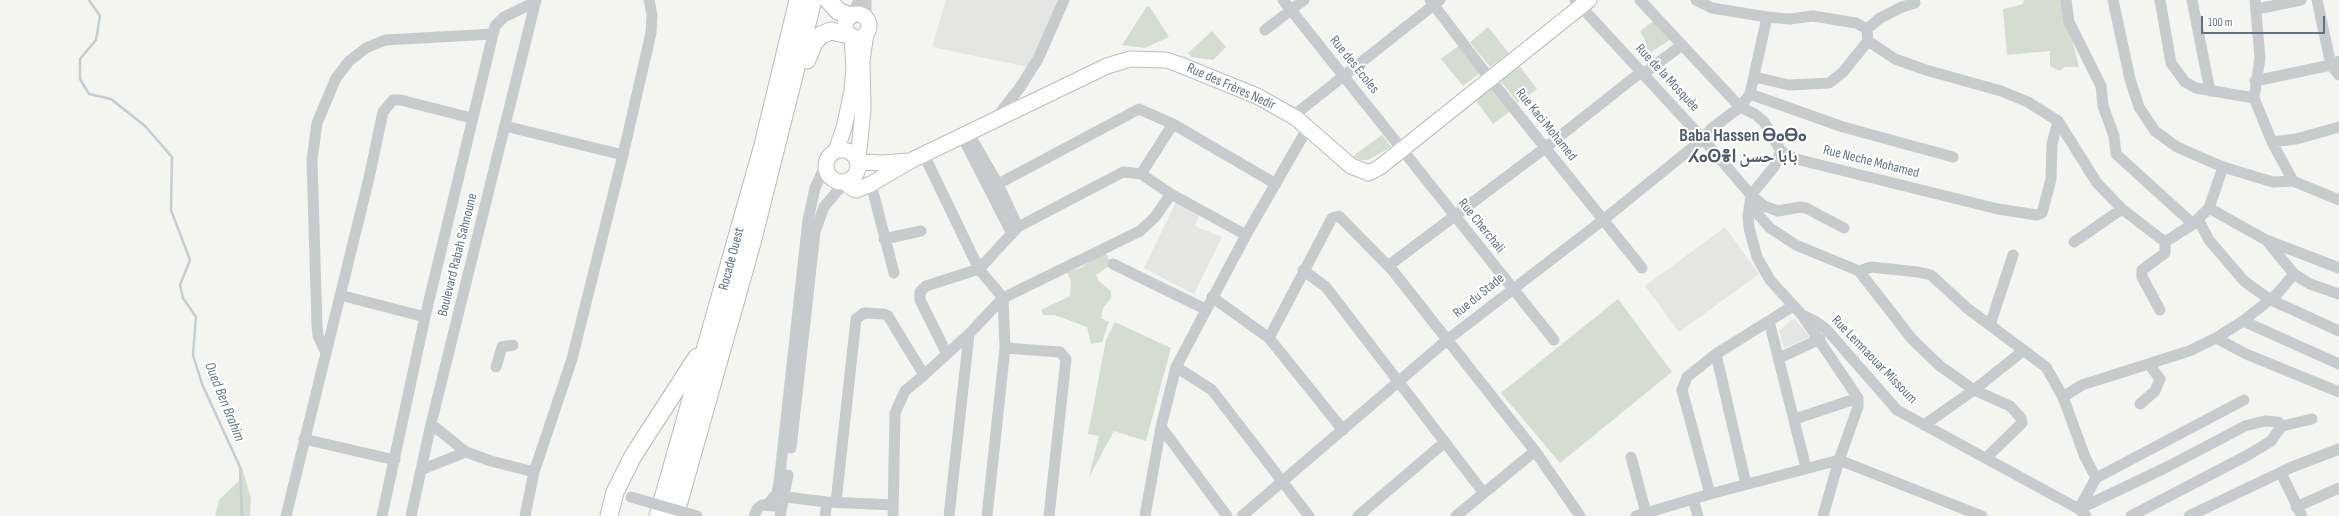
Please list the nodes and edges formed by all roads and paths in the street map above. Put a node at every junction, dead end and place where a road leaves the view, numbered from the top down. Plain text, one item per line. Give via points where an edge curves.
1 (649, 0) edge
2 (798, 0) edge
3 (813, 0) edge
4 (828, 0) edge
5 (859, 0) edge
6 (866, 0) edge
7 (1064, 0) edge
8 (1283, 0) edge
9 (1304, 0) edge
10 (1640, 0) edge
11 (1696, 0) edge
12 (2066, 0) edge
13 (2114, 0) edge
14 (2160, 0) edge
15 (2192, 0) edge
16 (2301, 0) edge
17 (2317, 0) edge
18 (536, 1) edge
19 (1434, 2) edge
20 (1582, 2) edge
21 (1916, 3) dead end
22 (2256, 5) edge
23 (1291, 11) junction
24 (1767, 17) junction
25 (856, 26) junction
26 (1867, 29) junction
27 (1265, 30) dead end
28 (493, 34) junction
29 (1868, 41) junction
30 (1682, 45) junction
31 (2335, 63) edge
32 (1642, 73) junction
33 (1755, 76) junction
34 (2339, 76) edge
35 (1345, 78) junction
36 (1490, 79) junction
37 (2256, 80) junction
38 (794, 82) junction
39 (1019, 90) junction
40 (2210, 91) junction
41 (1750, 94) junction
42 (2254, 98) junction
43 (1740, 107) junction
44 (1021, 108) junction
45 (1293, 116) junction
46 (472, 118) junction
47 (2058, 121) junction
48 (992, 122) junction
49 (1173, 124) junction
50 (505, 126) junction
51 (2339, 127) edge
52 (1307, 129) junction
53 (966, 134) junction
54 (1703, 139) junction
55 (2272, 142) junction
56 (1400, 149) junction
57 (1546, 149) junction
58 (836, 151) junction
59 (1781, 151) junction
60 (622, 154) junction
61 (1953, 157) dead end
62 (918, 158) junction
63 (858, 161) junction
64 (826, 164) junction
65 (2223, 167) junction
66 (1141, 174) junction
67 (2293, 181) junction
68 (845, 183) junction
69 (871, 184) junction
70 (998, 184) junction
71 (1276, 184) junction
72 (2339, 193) edge
73 (1170, 194) junction
74 (2322, 194) junction
75 (1750, 200) junction
76 (2339, 200) edge
77 (2209, 208) junction
78 (2122, 209) junction
79 (1453, 216) junction
80 (1603, 220) junction
81 (2196, 221) junction
82 (1844, 228) dead end
83 (1015, 230) junction
84 (921, 231) dead end
85 (1246, 235) junction
86 (884, 239) junction
87 (2266, 240) junction
88 (2074, 242) dead end
89 (2165, 242) junction
90 (2014, 255) dead end
91 (1113, 264) dead end
92 (1388, 266) junction
93 (1642, 268) dead end
94 (2339, 268) edge
95 (979, 269) junction
96 (1303, 270) junction
97 (1859, 271) junction
98 (894, 273) dead end
99 (2294, 274) junction
100 (1512, 288) junction
101 (2339, 294) edge
102 (340, 296) junction
103 (1212, 297) junction
104 (1003, 298) junction
105 (2269, 299) junction
106 (1793, 306) junction
107 (1205, 309) junction
108 (2160, 310) dead end
109 (1802, 315) junction
110 (425, 317) junction
111 (1769, 321) junction
112 (2243, 322) junction
113 (1990, 325) junction
114 (2339, 331) edge
115 (969, 334) junction
116 (709, 338) junction
117 (1269, 338) junction
118 (2216, 338) junction
119 (1820, 339) junction
120 (1447, 340) junction
121 (1554, 340) dead end
122 (513, 344) dead end
123 (1005, 348) junction
124 (2024, 350) junction
125 (326, 353) junction
126 (947, 354) junction
127 (1716, 354) junction
128 (1779, 358) junction
129 (2149, 364) junction
130 (2339, 364) edge
131 (496, 367) dead end
132 (1176, 367) junction
133 (924, 375) junction
134 (1399, 383) junction
135 (1974, 390) junction
136 (2339, 392) edge
137 (2063, 397) junction
138 (1858, 398) junction
139 (2244, 400) dead end
140 (2140, 404) dead end
141 (1795, 419) junction
142 (2312, 419) dead end
143 (431, 424) junction
144 (1924, 425) junction
145 (2282, 426) junction
146 (1161, 427) junction
147 (1343, 430) junction
148 (304, 439) junction
149 (1445, 442) junction
150 (2339, 449) edge
151 (1534, 451) junction
152 (466, 452) junction
153 (1632, 458) dead end
154 (1986, 458) junction
155 (395, 460) junction
156 (1839, 460) junction
157 (1806, 468) junction
158 (423, 469) junction
159 (534, 472) junction
160 (2281, 473) junction
161 (2096, 478) junction
162 (1283, 481) junction
163 (1746, 484) junction
164 (2339, 488) edge
165 (615, 492) junction
166 (1483, 492) junction
167 (1710, 494) junction
168 (785, 497) junction
169 (1693, 499) junction
170 (831, 502) junction
171 (768, 504) junction
172 (893, 505) junction
173 (1953, 505) junction
174 (2299, 511) edge
175 (2083, 512) edge
176 (752, 515) edge
177 (1146, 515) edge
178 (1575, 515) edge
179 (1641, 515) edge
180 (286, 516) edge
181 (382, 516) edge
182 (411, 516) edge
183 (525, 516) edge
184 (609, 516) edge
185 (658, 516) edge
186 (675, 516) edge
187 (697, 516) edge
188 (780, 516) edge
189 (825, 516) edge
190 (893, 516) edge
191 (949, 516) edge
192 (987, 516) edge
193 (1049, 516) edge
194 (1227, 516) edge
195 (1242, 516) edge
196 (1309, 516) edge
197 (1358, 516) edge
198 (1456, 516) edge
199 (1698, 516) edge
200 (1823, 516) edge
201 (1956, 516) edge
202 (1982, 516) edge
203 (2131, 516) edge
204 (2190, 516) edge

1 - 60 street via 652,15 651,33
2 - 116 highway, Rocade Ouest via 778,88
3 - 38 highway, Rocade Ouest
4 - 25 highway
5 - 25 street
6 - 25 street
7 - 39 street via 1038,59
8 - 23 street, Rue des Écoles
9 - 23 street
10 - 30 street
11 - 24 street via 1712,8
12 - 81 street via 2069,22 2101,86 2103,106 2114,136 2116,154
13 - 65 street via 2130,79 2139,107 2155,131 2177,147
14 - 40 street via 2171,63 2185,82
15 - 40 street
16 - 22 street
17 - 31 street
18 - 28 street via 504,17 495,26
18 - 50 street, Boulevard Rabah Sahnoune
19 - 35 street
19 - 36 street, Rue Kaci Mohamed
20 - 32 street, Rue de la Mosquée
20 - 36 main road, Rue des Frères Nedir
21 - 26 street via 1880,18
22 - 37 street via 2260,58
23 - 27 street
23 - 35 street, Rue des Écoles
24 - 26 street via 1790,20 1813,16 1833,18 1856,23
24 - 33 street
25 - 38 highway via 821,35 814,43 802,73
25 - 58 main road via 852,91
25 - 63 main road via 862,61 863,110
26 - 29 street
28 - 46 street
28 - 125 street via 386,40 354,56 336,78 317,123 312,160 317,326 318,336
29 - 33 street via 1843,72 1829,83 1789,85
29 - 47 street via 1909,65 2002,91 2028,102
30 - 32 street
30 - 43 street
31 - 34 street
31 - 37 street
32 - 54 street, Rue de la Mosquée
32 - 57 street
33 - 41 street
35 - 45 street
35 - 56 street, Rue des Écoles
36 - 56 main road, Rue des Frères Nedir
36 - 57 street, Rue Kaci Mohamed
37 - 42 street
38 - 186 highway, Rocade Ouest via 741,287
39 - 44 street via 1018,101
39 - 48 street
40 - 42 street
41 - 43 street, Rue du Stade
41 - 61 street via 1843,127
42 - 55 street
43 - 54 street, Rue du Stade via 1711,129
43 - 59 street via 1755,114 1764,122
44 - 45 main road, Rue des Frères Nedir via 1107,66 1130,59 1166,60 1257,96
44 - 48 main road, Rue des Frères Nedir
45 - 52 main road, Rue des Frères Nedir
46 - 102 street via 401,100 393,100 387,105 383,112
46 - 110 street
47 - 59 street, Rue Neche Mohamed via 2052,144 2051,179 2042,213 2037,216 1998,209 1796,159
47 - 78 street via 2098,183
48 - 53 main road, Rue des Frères Nedir
49 - 66 street
49 - 70 street via 1139,109
49 - 71 street
50 - 60 street
50 - 143 street, Boulevard Rabah Sahnoune
51 - 55 street via 2296,139
52 - 56 main road, Rue des Frères Nedir via 1351,166 1361,171 1374,171
52 - 71 street
53 - 62 main road, Rue des Frères Nedir
53 - 70 street
53 - 83 street
54 - 75 street, Rue de la Mosquée
54 - 80 street, Rue du Stade
55 - 67 street
56 - 79 street, Rue Cherchali
57 - 79 street
57 - 80 street, Rue Kaci Mohamed
58 - 63 main road via 851,152
58 - 64 main road via 828,158
59 - 75 street via 1774,167
60 - 159 street via 572,359
62 - 63 main road, Rue des Frères Nedir via 882,163
62 - 69 main road, Rue des Frères Nedir
62 - 95 street
63 - 68 main road via 855,177
64 - 68 main road via 830,178
64 - 171 street via 815,188 808,220 779,483 774,497
65 - 67 street via 2273,182
65 - 77 street
66 - 73 street
66 - 83 street via 1123,172
67 - 74 street
68 - 69 main road, Rue des Frères Nedir via 856,190
68 - 168 street via 824,208 815,232
69 - 86 street
70 - 83 street
71 - 85 street
72 - 74 street
73 - 85 street
73 - 104 street via 1156,217 1140,231
74 - 76 street
75 - 82 street via 1778,212 1806,208
75 - 97 street via 1770,228 1796,245
75 - 106 street, Rue Lemnaouar Missoum via 1749,228 1757,258 1770,280
77 - 81 street
77 - 87 street
78 - 88 street
78 - 89 street
79 - 92 street
79 - 100 street, Rue Cherchali
80 - 93 street, Rue Kaci Mohamed
80 - 100 street, Rue du Stade
81 - 89 street
81 - 105 street via 2244,281
83 - 95 street
84 - 86 street
85 - 103 street
86 - 98 street
87 - 94 street
87 - 99 street
89 - 108 street via 2165,253 2141,273
90 - 113 street
91 - 107 street
92 - 96 street via 1340,216 1336,215
92 - 120 street
95 - 104 street
95 - 126 street via 926,286 920,292 920,300
96 - 117 street
96 - 134 street via 1326,287
97 - 113 street via 1871,267 1932,275 1967,308
97 - 135 street via 1912,339 1940,366
99 - 101 street via 2310,284
99 - 105 street via 2277,294
100 - 120 street, Rue du Stade
100 - 121 street, Rue Cherchali
102 - 110 street
102 - 125 street
103 - 107 street
103 - 117 street
104 - 115 street
104 - 123 street
105 - 112 street
105 - 114 street
106 - 109 street, Rue Lemnaouar Missoum
106 - 111 street
107 - 132 street via 1196,333
109 - 119 street
109 - 144 street, Rue Lemnaouar Missoum via 1827,330 1897,410
110 - 155 street
111 - 127 street
111 - 128 street
112 - 118 street
112 - 130 street
113 - 124 street
115 - 126 street
115 - 191 street
116 - 165 highway via 684,380 651,426
116 - 185 highway, Rocade Ouest
117 - 147 street
118 - 129 street via 2189,351
118 - 136 street via 2246,354
119 - 128 street
119 - 138 street
120 - 134 street, Rue du Stade
120 - 151 street
122 - 131 street via 502,347
123 - 192 street
123 - 193 street via 1060,352 1066,359
124 - 135 street
124 - 137 street via 2046,367
125 - 148 street
126 - 133 street
127 - 163 street
127 - 167 street via 1687,378 1682,390
128 - 141 street
129 - 137 street via 2082,384
129 - 140 street via 2160,379 2155,391
132 - 146 street
132 - 162 street via 1212,390
133 - 170 street via 888,316 868,313 859,315 856,319
133 - 172 street via 905,391 895,413
134 - 147 street, Rue du Stade
134 - 149 street
135 - 144 street
135 - 154 street via 2010,406 2021,418 2022,423
137 - 161 street via 2085,457
138 - 141 street
138 - 156 street via 1858,407
139 - 161 street
141 - 157 street
142 - 145 street
143 - 152 street
143 - 158 street, Boulevard Rabah Sahnoune
144 - 154 street, Rue Lemnaouar Missoum
145 - 175 street via 2278,422 2265,421 2245,426
145 - 203 street via 2271,441 2248,455
146 - 177 street
146 - 194 street
147 - 162 street, Rue du Stade
148 - 155 street
148 - 180 street
149 - 166 street
149 - 197 street
150 - 160 street
151 - 166 street
151 - 178 street
152 - 158 street
152 - 159 street
153 - 179 street
154 - 175 street, Rue Lemnaouar Missoum
155 - 181 street
156 - 157 street
156 - 173 street
156 - 200 street
157 - 163 street
158 - 182 street, Boulevard Rabah Sahnoune
159 - 183 street
160 - 174 street
160 - 204 street
161 - 175 street
162 - 195 street, Rue du Stade
162 - 196 street
163 - 167 street
164 - 174 street
165 - 184 highway
165 - 187 street, bridge
166 - 198 street
167 - 169 street
168 - 170 street
168 - 188 street
169 - 179 street
169 - 199 street
170 - 172 street
170 - 189 street
171 - 176 street via 762,505
171 - 188 street via 776,508
172 - 190 street
173 - 201 street
173 - 202 street

